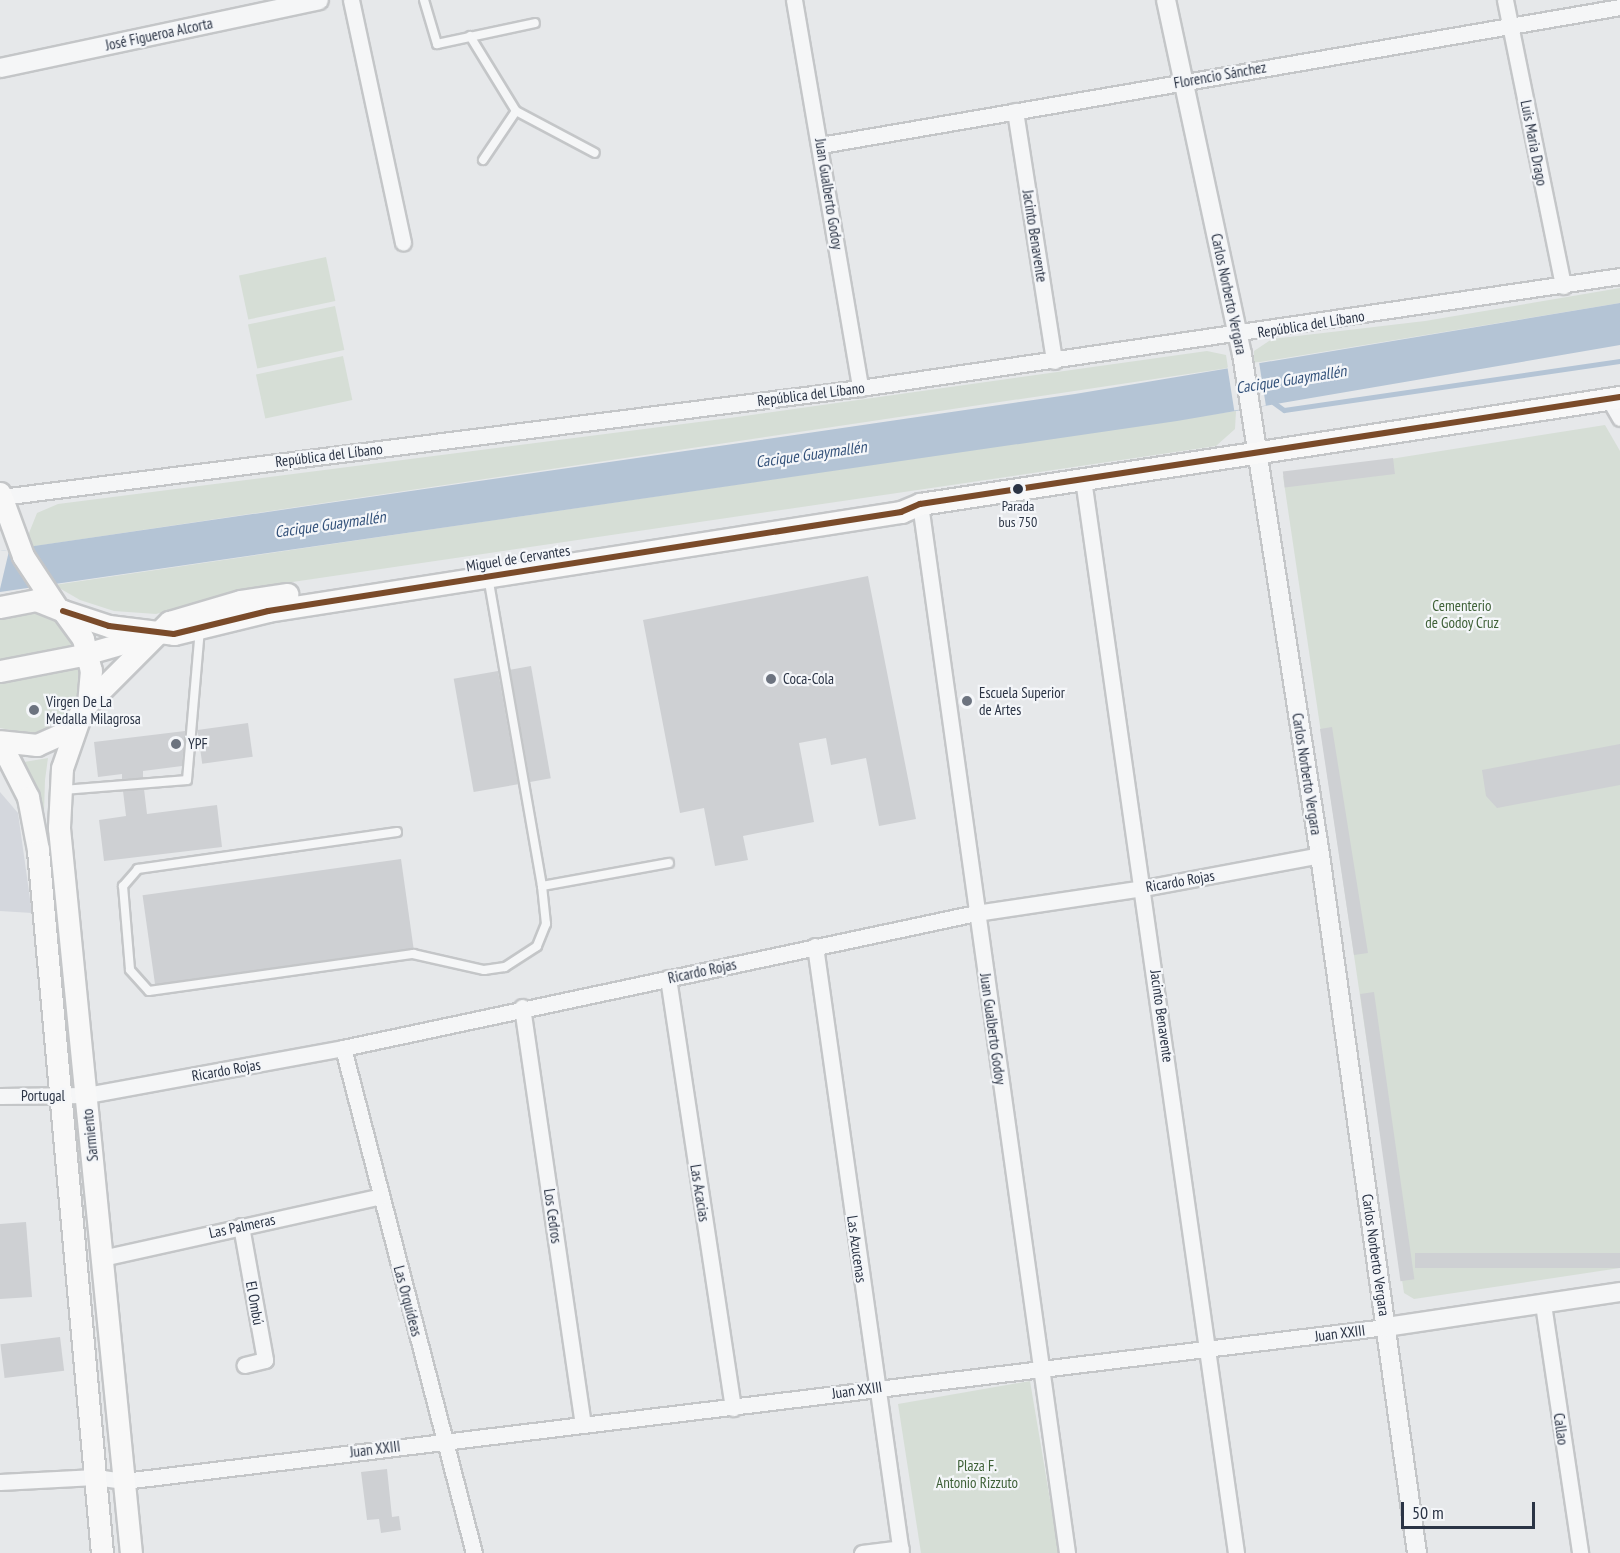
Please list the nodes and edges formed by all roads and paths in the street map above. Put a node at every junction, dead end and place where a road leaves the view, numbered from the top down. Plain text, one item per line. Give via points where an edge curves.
1 (319, 0) edge
2 (351, 0) edge
3 (424, 0) edge
4 (794, 0) edge
5 (1167, 0) edge
6 (1505, 0) edge
7 (1620, 7) edge
8 (535, 23) dead end
9 (1510, 26) junction
10 (470, 36) junction
11 (0, 68) edge
12 (1184, 81) junction
13 (516, 111) junction
14 (1016, 111) junction
15 (821, 145) junction
16 (595, 153) dead end
17 (483, 160) dead end
18 (403, 242) dead end
19 (1620, 276) edge
20 (1563, 286) junction
21 (1238, 335) junction
22 (1054, 361) junction
23 (860, 388) junction
24 (1614, 398) edge
25 (1620, 418) edge
26 (1257, 454) junction
27 (1083, 479) junction
28 (0, 495) edge
29 (0, 503) edge
30 (920, 504) junction
31 (488, 577) junction
32 (0, 607) edge
33 (60, 609) junction
34 (200, 627) junction
35 (158, 633) junction
36 (88, 654) junction
37 (0, 671) edge
38 (84, 711) junction
39 (0, 741) edge
40 (59, 790) junction
41 (397, 832) dead end
42 (1320, 855) junction
43 (669, 863) dead end
44 (542, 886) junction
45 (1144, 888) junction
46 (976, 913) junction
47 (814, 946) junction
48 (668, 978) junction
49 (522, 1007) junction
50 (343, 1048) junction
51 (87, 1095) junction
52 (0, 1096) edge
53 (60, 1098) junction
54 (381, 1196) junction
55 (241, 1226) junction
56 (102, 1258) junction
57 (1620, 1292) edge
58 (1543, 1304) junction
59 (1386, 1327) junction
60 (1209, 1350) junction
61 (245, 1365) dead end
62 (1042, 1368) junction
63 (876, 1387) junction
64 (732, 1408) junction
65 (583, 1425) junction
66 (444, 1440) junction
67 (94, 1477) junction
68 (124, 1481) junction
69 (0, 1482) edge
70 (901, 1551) edge
71 (102, 1553) edge
72 (131, 1553) edge
73 (474, 1553) edge
74 (861, 1553) edge
75 (1067, 1553) edge
76 (1236, 1553) edge
77 (1417, 1553) edge
78 (1580, 1553) edge

1 - 11 street, José Figueroa Alcorta
2 - 18 street
3 - 10 lane via 437,44
4 - 15 street, Juan Gualberto Godoy
5 - 12 street, Carlos Norberto Vergara
6 - 9 street, Luis Maria Drago
7 - 9 street, Florencio Sánchez
8 - 10 lane
9 - 12 street, Florencio Sánchez
9 - 20 street, Luis Maria Drago
10 - 13 lane
12 - 14 street, Florencio Sánchez
12 - 21 street, Carlos Norberto Vergara
13 - 16 lane
13 - 17 lane
14 - 15 street, Florencio Sánchez
14 - 22 street, Jacinto Benavente
15 - 23 street, Juan Gualberto Godoy
19 - 20 street, República del Líbano
20 - 21 street, República del Líbano
21 - 22 street, República del Líbano
21 - 26 street, Carlos Norberto Vergara
22 - 23 street, República del Líbano
23 - 28 street, República del Líbano
24 - 25 street
24 - 26 main road, Miguel de Cervantes
26 - 27 main road, Miguel de Cervantes
26 - 42 street, Carlos Norberto Vergara
27 - 30 main road, Miguel de Cervantes
27 - 45 street, Jacinto Benavente
28 - 29 main road
28 - 33 main road via 20,548
30 - 31 main road, Miguel de Cervantes via 901,512
30 - 35 main road, Miguel de Cervantes via 899,500 241,601 169,622
30 - 46 street, Juan Gualberto Godoy
31 - 34 main road, Miguel de Cervantes via 268,611
31 - 44 lane
32 - 33 main road, Miguel de Cervantes via 27,600
33 - 35 main road, Miguel de Cervantes via 109,626
33 - 36 main road
34 - 35 main road, Miguel de Cervantes via 174,634
34 - 40 lane via 187,780
35 - 36 main road, Miguel de Cervantes
35 - 38 main road, Miguel de Cervantes
36 - 37 main road, Miguel de Cervantes
36 - 38 main road
38 - 39 main road, Miguel de Cervantes via 66,732 47,742 26,746
38 - 40 main road, Sarmiento via 67,748
39 - 53 main road, Sarmiento via 16,767 32,809
40 - 51 main road, Sarmiento via 59,828
41 - 44 lane via 138,869 123,886 130,970 149,991 413,954 484,970 505,967 537,946 546,924
42 - 45 street, Ricardo Rojas
42 - 59 street, Carlos Norberto Vergara
43 - 44 lane
45 - 46 street, Ricardo Rojas
45 - 60 street, Jacinto Benavente
46 - 47 street, Ricardo Rojas
46 - 62 street, Juan Gualberto Godoy
47 - 48 street, Ricardo Rojas
47 - 63 street, Las Azucenas
48 - 49 street, Ricardo Rojas
48 - 64 street, Las Acacias
49 - 50 street, Ricardo Rojas
49 - 65 street, Los Cedros
50 - 51 street, Ricardo Rojas
50 - 54 street, Las Orquídeas
51 - 53 street, Portugal
51 - 56 main road, Sarmiento
52 - 53 street, Portugal
53 - 67 main road, Sarmiento
54 - 55 street, Las Palmeras
54 - 66 street, Las Orquídeas
55 - 56 street, Las Palmeras
55 - 61 street, El Ombú via 266,1360
56 - 68 main road, Sarmiento
57 - 58 street, Juan XXIII
58 - 59 street, Juan XXIII
58 - 78 street, Callao
59 - 60 street, Juan XXIII
59 - 77 street, Carlos Norberto Vergara
60 - 62 street, Juan XXIII
60 - 76 street, Jacinto Benavente
62 - 63 street, Juan XXIII
62 - 75 street, Juan Gualberto Godoy
63 - 64 street, Juan XXIII
63 - 70 street, Las Azucenas
64 - 65 street, Juan XXIII
65 - 66 street, Juan XXIII
66 - 68 street, Juan XXIII
66 - 73 street, Las Orquídeas
67 - 68 street, Juan XXIII
67 - 69 street, Juan XXIII
67 - 71 main road, Sarmiento
68 - 72 main road, Sarmiento
70 - 74 street

